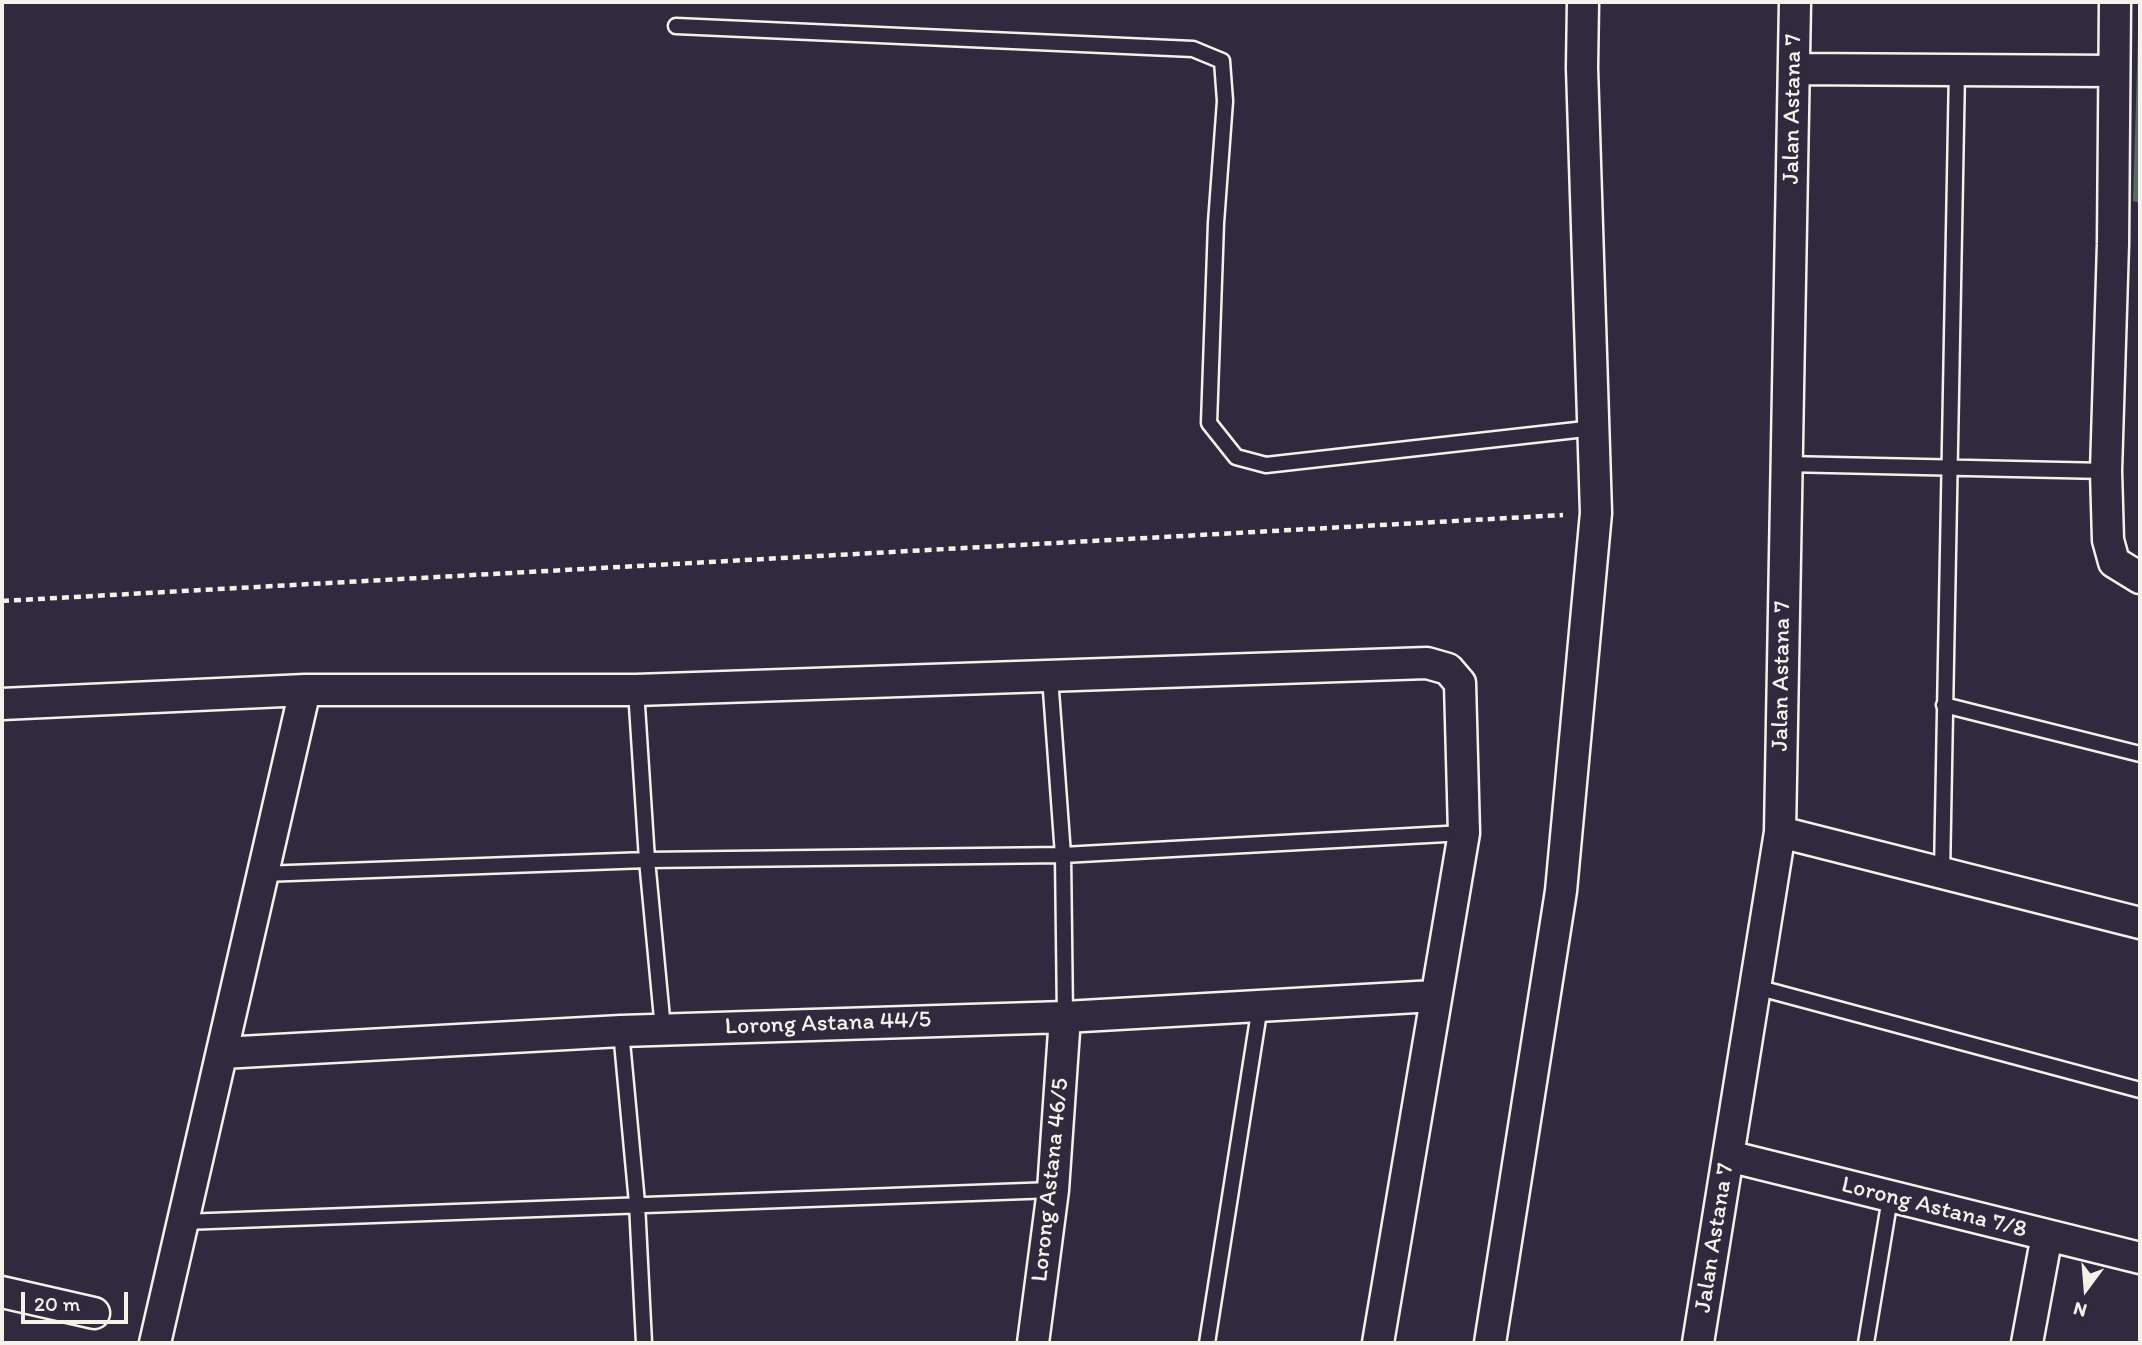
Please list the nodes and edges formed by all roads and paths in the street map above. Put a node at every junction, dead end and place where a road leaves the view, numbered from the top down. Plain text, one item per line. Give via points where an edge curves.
1 (1583, 2) edge
2 (1795, 2) edge
3 (2115, 2) edge
4 (676, 26) dead end
5 (1794, 69) junction
6 (1957, 70) junction
7 (2113, 71) junction
8 (2127, 248) edge
9 (1594, 428) junction
10 (1786, 464) junction
11 (1948, 468) junction
12 (2106, 471) junction
13 (1595, 513) junction
14 (2140, 578) edge
15 (2, 601) edge
16 (1050, 677) junction
17 (305, 690) junction
18 (636, 690) junction
19 (2, 704) edge
20 (1944, 705) junction
21 (2140, 754) edge
22 (1780, 832) junction
23 (1464, 833) junction
24 (1063, 855) junction
25 (647, 860) junction
26 (1942, 873) junction
27 (262, 874) junction
28 (2140, 923) edge
29 (1756, 987) junction
30 (1434, 996) junction
31 (1260, 1006) junction
32 (1065, 1017) junction
33 (663, 1029) junction
34 (621, 1031) junction
35 (222, 1053) junction
36 (2140, 1090) edge
37 (1728, 1156) junction
38 (1053, 1190) junction
39 (1890, 1198) junction
40 (637, 1203) junction
41 (183, 1222) junction
42 (2047, 1236) junction
43 (2140, 1258) edge
44 (2, 1292) edge
45 (94, 1313) dead end
46 (155, 1343) edge
47 (644, 1343) edge
48 (1033, 1343) edge
49 (1208, 1343) edge
50 (1378, 1343) edge
51 (1490, 1343) edge
52 (1698, 1343) edge
53 (1866, 1343) edge
54 (2026, 1343) edge

1 - 9 street
2 - 5 street, Jalan Astana 7
3 - 7 street
4 - 9 lane via 1193,49 1222,61 1226,101 1216,223 1209,423 1237,457 1266,465
5 - 6 street
5 - 10 street, Jalan Astana 7
6 - 7 street
6 - 11 lane
7 - 8 street
8 - 12 street
9 - 13 street
10 - 11 lane
10 - 22 street, Jalan Astana 7
11 - 12 lane
11 - 20 lane
12 - 14 street via 2108,540 2114,562
13 - 15 path
13 - 51 street via 1561,891
16 - 18 street
16 - 23 street via 1427,663 1448,669 1460,683
16 - 24 lane
17 - 18 street
17 - 19 street
17 - 27 street
18 - 25 lane
20 - 21 lane
20 - 26 lane
22 - 26 street
22 - 29 street, Jalan Astana 7
23 - 24 lane
23 - 30 street
24 - 25 lane
24 - 32 lane
25 - 27 lane
25 - 33 lane
26 - 28 street
27 - 35 street
29 - 36 lane
29 - 37 street, Jalan Astana 7
30 - 31 street, Lorong Astana 44/5
30 - 50 street
31 - 32 street, Lorong Astana 44/5
31 - 49 lane
32 - 33 street, Lorong Astana 44/5
32 - 38 street, Lorong Astana 46/5
33 - 34 street, Lorong Astana 44/5
34 - 35 street, Lorong Astana 44/5
34 - 40 lane
35 - 41 street
37 - 39 street, Lorong Astana 7/8
37 - 52 street, Jalan Astana 7
38 - 40 lane
38 - 48 street, Lorong Astana 46/5
39 - 42 street, Lorong Astana 7/8
39 - 53 lane
40 - 41 lane
40 - 47 lane
41 - 46 street
42 - 43 street, Lorong Astana 7/8
42 - 54 street
44 - 45 street

